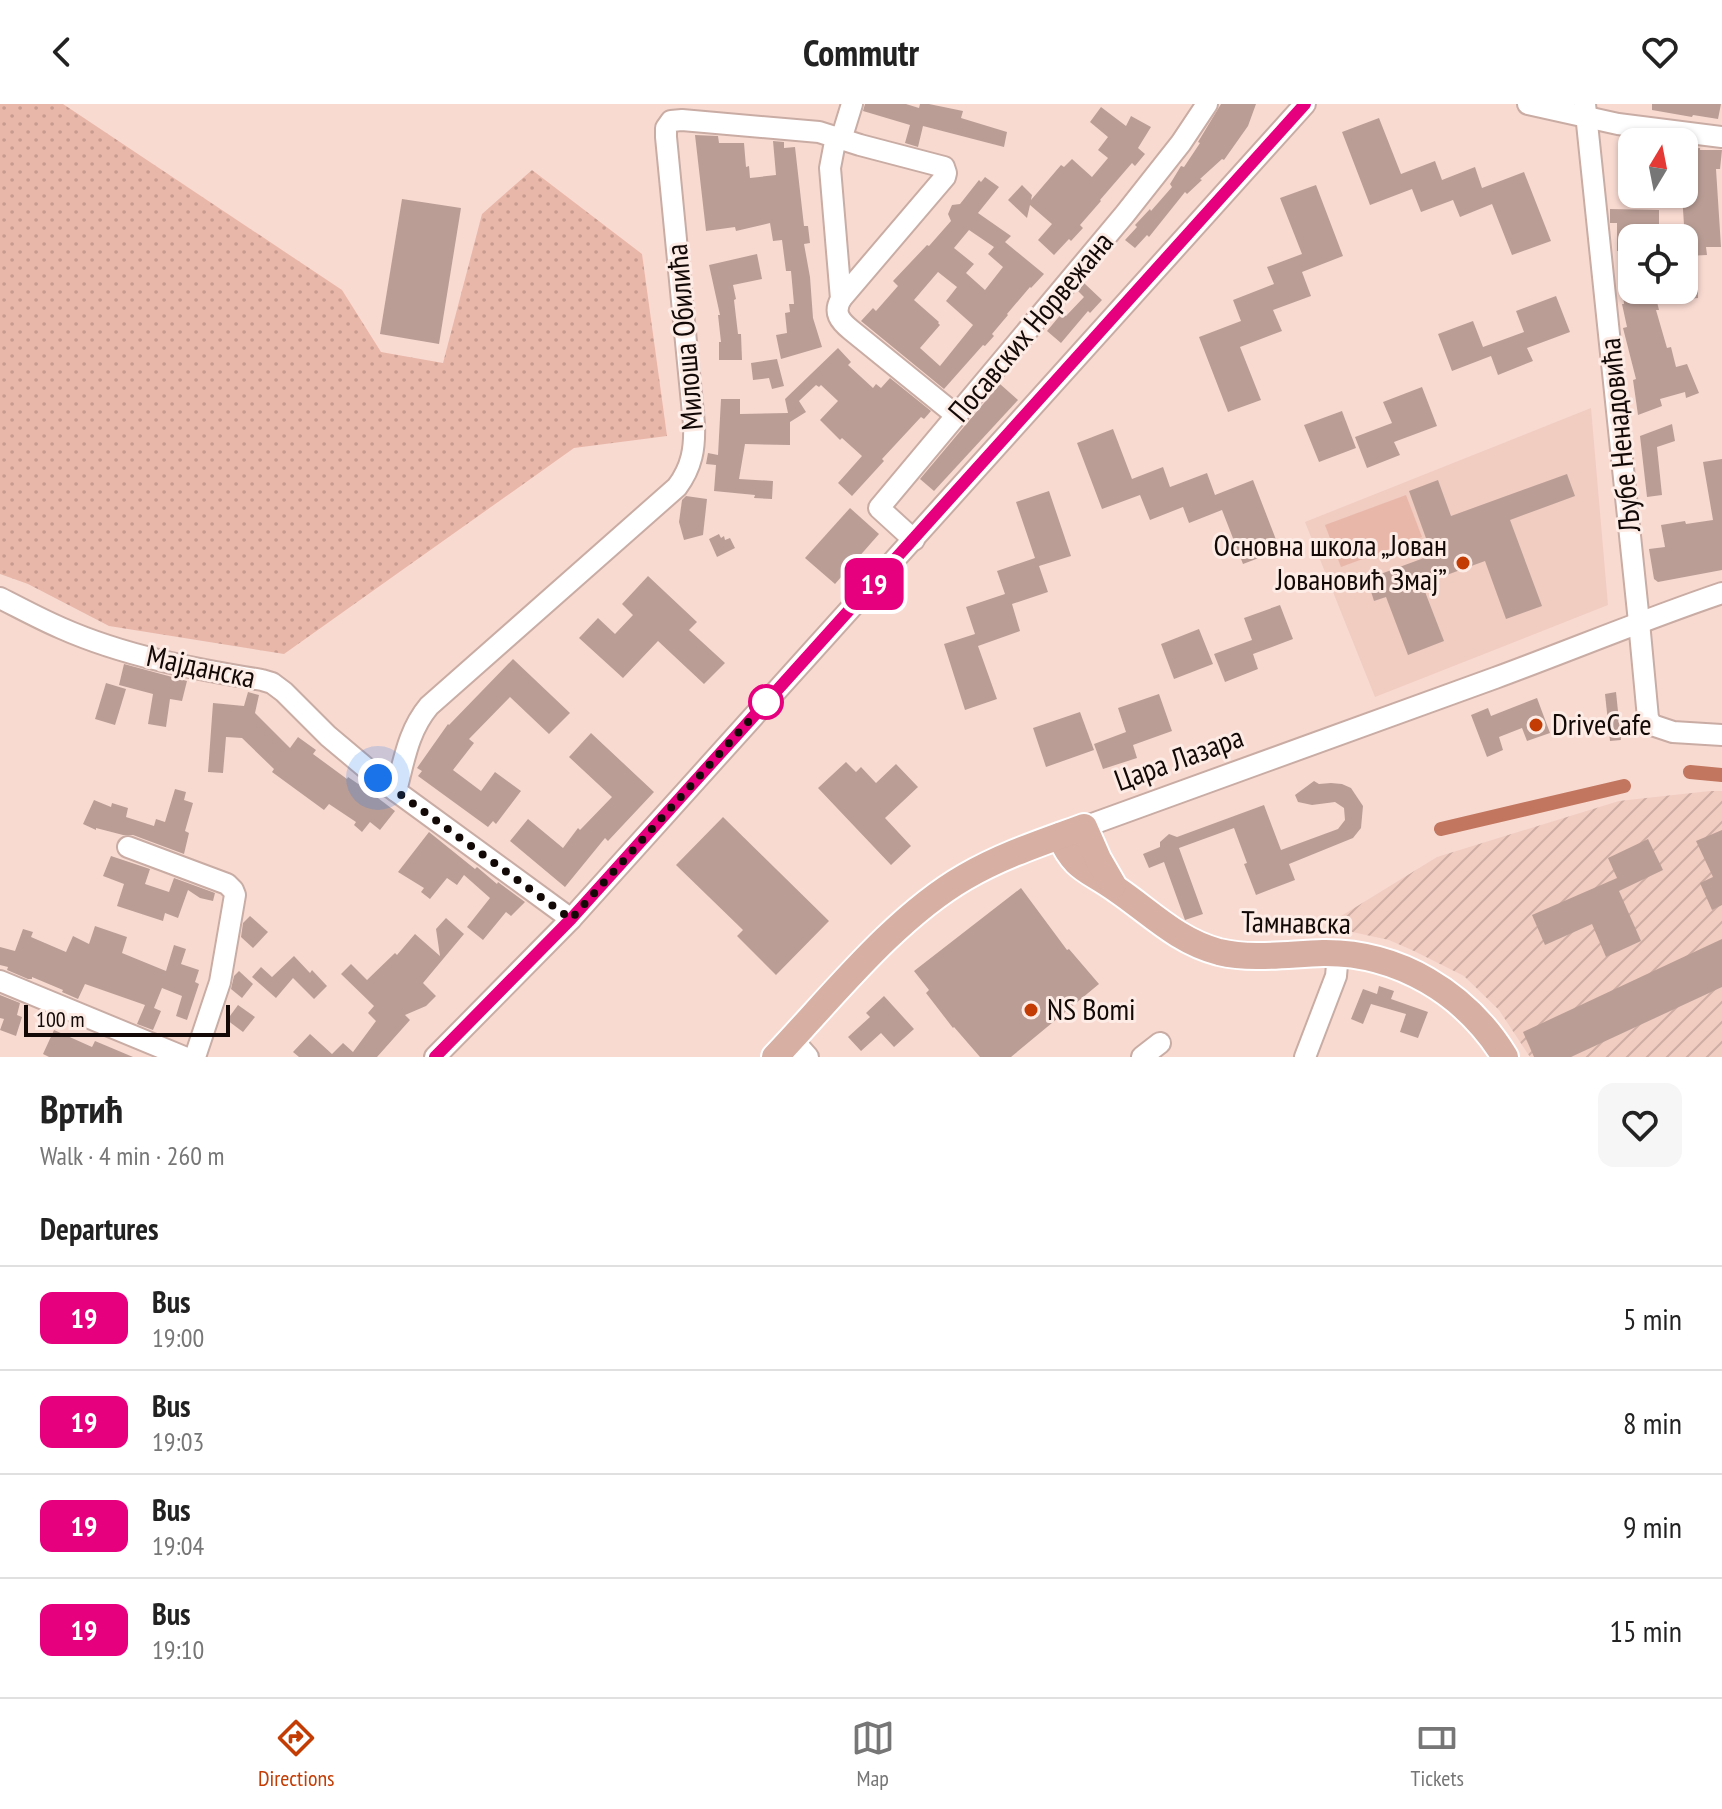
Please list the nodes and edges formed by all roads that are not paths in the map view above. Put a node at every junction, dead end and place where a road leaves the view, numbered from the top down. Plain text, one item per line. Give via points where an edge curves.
1 (852, 104) edge
2 (1207, 104) edge
3 (1305, 104) edge
4 (1528, 104) edge
5 (1586, 111) edge
6 (1722, 137) edge
7 (839, 138) junction
8 (841, 299) junction
9 (957, 416) junction
10 (914, 540) junction
11 (1722, 593) edge
12 (5, 607) edge
13 (1639, 622) junction
14 (1722, 735) edge
15 (396, 791) junction
16 (1072, 832) junction
17 (128, 847) dead end
18 (571, 919) junction
19 (1338, 953) junction
20 (0, 981) edge
21 (1160, 1043) dead end
22 (792, 1051) edge
23 (184, 1057) edge
24 (195, 1057) edge
25 (435, 1057) edge
26 (1142, 1057) edge
27 (1305, 1057) edge
28 (1505, 1057) edge

1 - 7 street
2 - 9 street, Посавских Норвежана via 1125,214
3 - 10 street
4 - 5 street
5 - 6 street via 1618,124
5 - 13 street, Љубе Ненадовића
7 - 8 street via 830,168
7 - 8 street via 940,165 946,173
7 - 15 street, Милоша Обилића via 810,130 682,120 671,121 666,128 695,433 689,468 677,487 419,717
8 - 9 street via 840,320
9 - 10 street, Посавских Норвежана via 879,508
10 - 18 street
11 - 13 street, Цара Лазара
12 - 15 street, Мајданска via 101,643 272,683
13 - 14 street, Љубе Ненадовића via 1652,725
13 - 16 street, Цара Лазара
15 - 18 street, Мајданска
16 - 19 main road, Тамнавска via 1098,859 1116,889 1178,935 1239,956
16 - 22 main road, Цара Лазара via 1001,858 940,893 877,948
17 - 24 street via 227,884 235,895 220,982
18 - 25 street
19 - 27 street via 1336,976
19 - 28 main road, Тамнавска via 1384,961 1431,982 1473,1015
20 - 23 street
21 - 26 street

